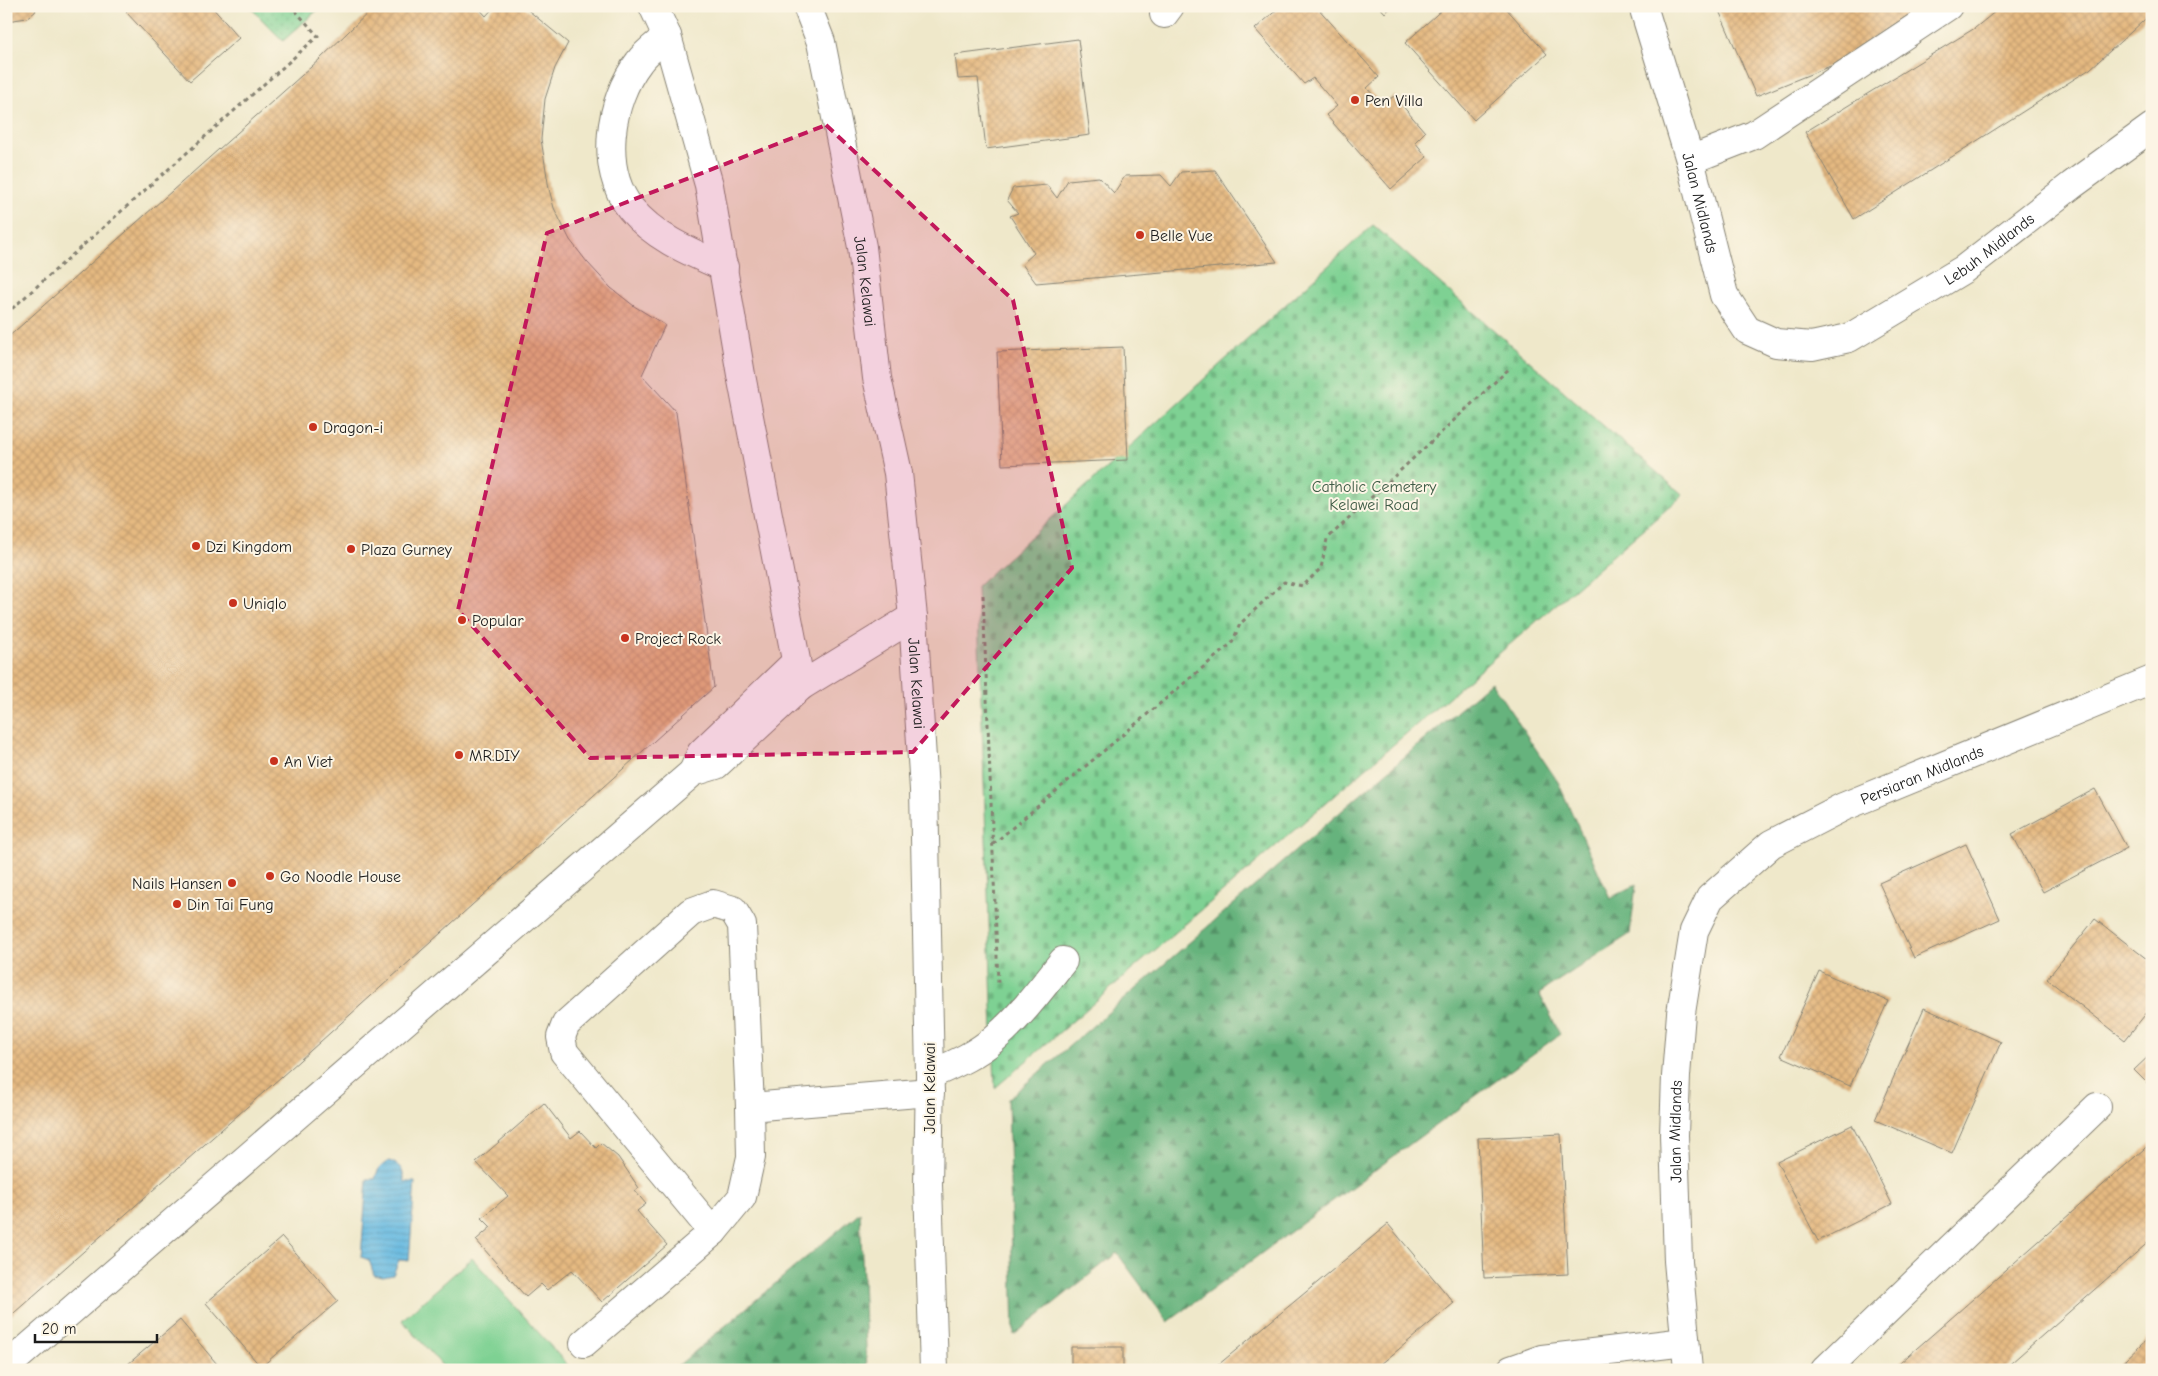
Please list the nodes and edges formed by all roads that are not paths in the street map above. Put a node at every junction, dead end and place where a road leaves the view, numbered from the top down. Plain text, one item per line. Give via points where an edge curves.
1 (653, 6) edge
2 (807, 6) edge
3 (1643, 6) edge
4 (1948, 6) edge
5 (667, 36) junction
6 (2152, 127) edge
7 (1690, 160) junction
8 (724, 268) junction
9 (1812, 346) joint
10 (913, 617) junction
11 (798, 674) junction
12 (2152, 680) edge
13 (1710, 898) joint
14 (1063, 961) dead end
15 (930, 1083) junction
16 (750, 1107) junction
17 (2096, 1107) dead end
18 (713, 1232) junction
19 (1685, 1342) junction
20 (584, 1343) dead end
21 (6, 1367) edge
22 (934, 1370) edge
23 (1512, 1370) edge
24 (1688, 1370) edge
25 (1825, 1370) edge

1 - 5 street
2 - 10 street, Jalan Kelawai via 821,42 862,247 877,378 898,474
3 - 7 street, Jalan Midlands
4 - 7 street via 1754,135
5 - 8 street via 709,185
5 - 8 street via 639,62 623,90 614,121 612,166 619,189 631,209 651,228 674,245
6 - 9 street, Lebuh Midlands via 1964,269 1849,338
7 - 9 street, Jalan Midlands via 1724,295 1747,330 1776,343
8 - 11 street
10 - 11 street
10 - 15 street, Jalan Kelawai via 924,790
11 - 21 street via 701,752 693,772
12 - 13 street, Persiaran Midlands via 1843,807 1771,844
13 - 19 street, Jalan Midlands via 1694,931 1681,1013 1676,1076 1674,1135
14 - 15 street via 1027,1008 999,1034
15 - 16 street
15 - 22 street, Jalan Kelawai via 928,1185
16 - 18 street via 751,1157 742,1198
16 - 18 street via 742,925 733,910 713,904 691,912 566,1024 561,1037 564,1052
17 - 25 street
18 - 20 street
19 - 23 street via 1542,1359
19 - 24 street, Jalan Midlands

